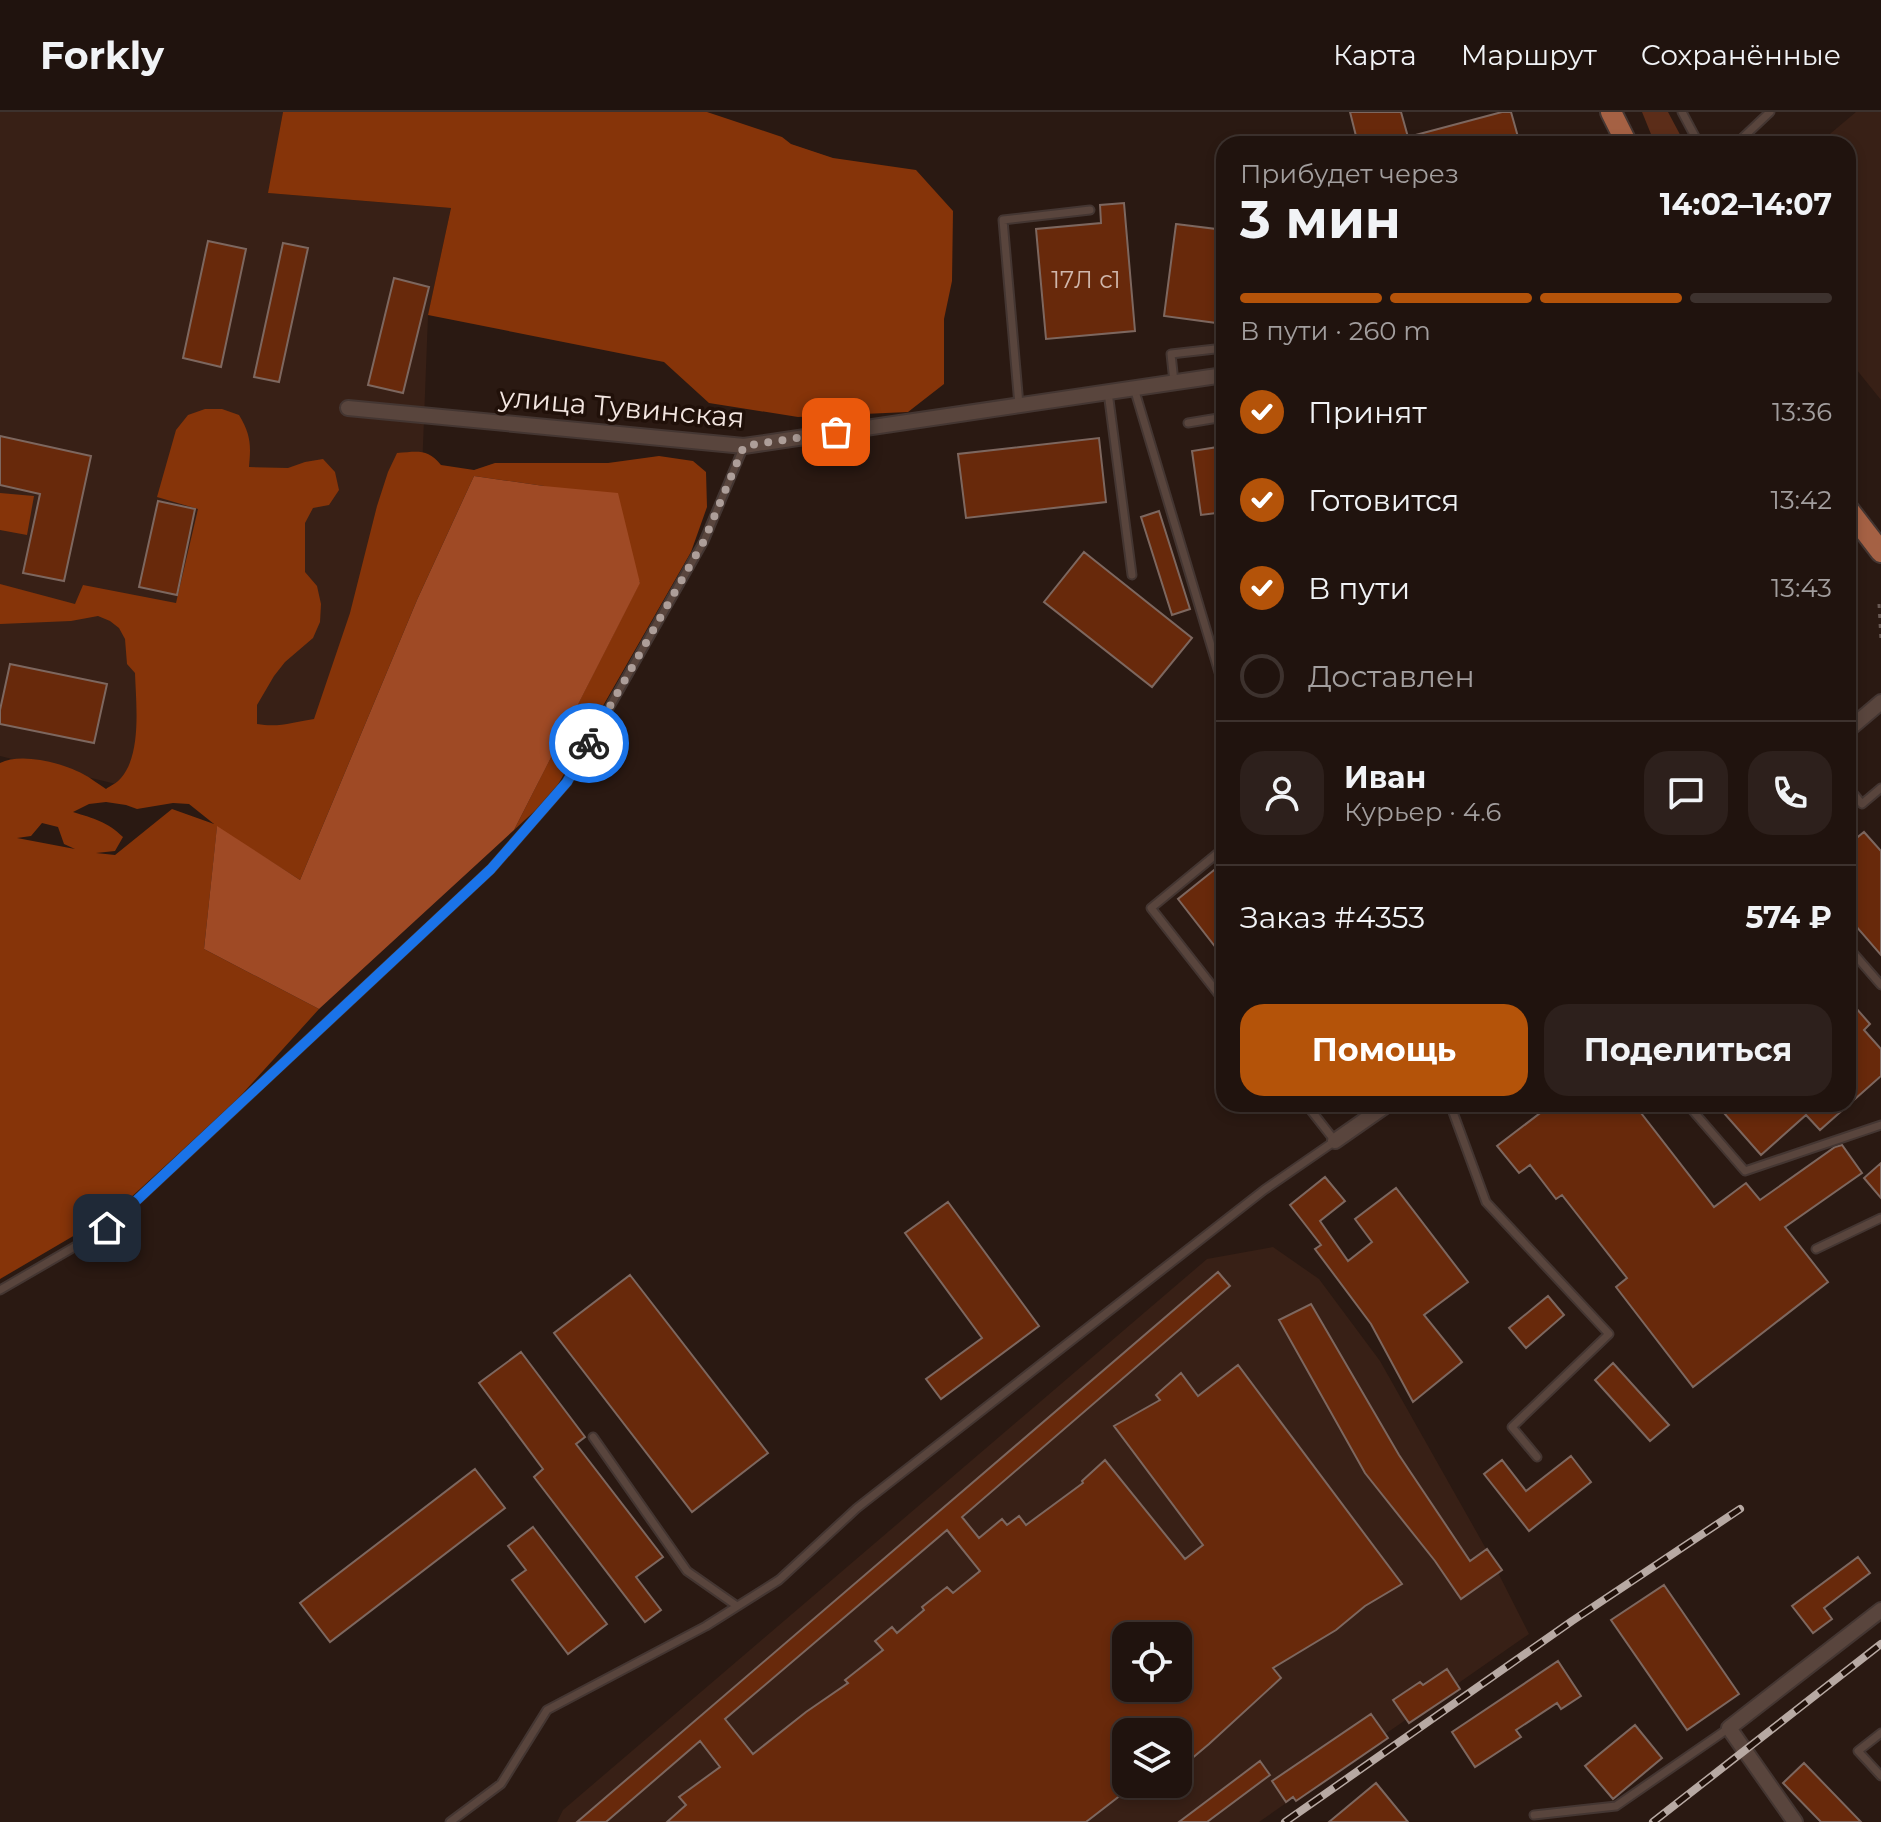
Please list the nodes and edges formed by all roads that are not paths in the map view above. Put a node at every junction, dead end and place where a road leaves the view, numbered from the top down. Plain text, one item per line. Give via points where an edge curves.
1 (1611, 112) edge
2 (1682, 112) edge
3 (1770, 112) edge
4 (1623, 136) edge
5 (1695, 136) edge
6 (1744, 136) edge
7 (1090, 210) dead end
8 (1216, 349) edge
9 (1216, 376) edge
10 (1174, 382) junction
11 (1134, 388) junction
12 (1108, 392) junction
13 (1019, 405) junction
14 (348, 408) dead end
15 (1216, 418) edge
16 (1188, 423) dead end
17 (744, 446) junction
18 (1856, 519) edge
19 (1881, 552) edge
20 (1132, 575) dead end
21 (1216, 662) edge
22 (1879, 709) edge
23 (1856, 725) edge
24 (1881, 788) edge
25 (1856, 797) edge
26 (1216, 855) edge
27 (1856, 956) edge
28 (1881, 985) edge
29 (1216, 991) edge
30 (1312, 1112) edge
31 (1377, 1112) edge
32 (1453, 1112) edge
33 (1694, 1112) edge
34 (1881, 1125) edge
35 (1335, 1141) junction
36 (1881, 1218) edge
37 (1816, 1249) dead end
38 (0, 1290) edge
39 (593, 1437) dead end
40 (1537, 1457) dead end
41 (737, 1606) junction
42 (1881, 1610) edge
43 (1729, 1728) junction
44 (1881, 1733) edge
45 (1881, 1776) edge
46 (1534, 1815) dead end
47 (450, 1822) edge
48 (1795, 1822) edge

1 - 4 main road
2 - 5 lane
3 - 6 lane
7 - 13 lane via 1003,220
8 - 10 lane via 1171,354
9 - 10 street, улица Тувинская
10 - 11 street, улица Тувинская
11 - 12 street, улица Тувинская
11 - 21 lane
12 - 13 street, улица Тувинская
12 - 20 lane
13 - 17 street, улица Тувинская
14 - 17 street, улица Тувинская
15 - 16 lane
17 - 38 lane via 704,541 567,782 491,869 107,1228
18 - 19 main road
22 - 23 street
24 - 25 lane via 1862,804
26 - 29 lane via 1151,908
27 - 28 lane
30 - 35 lane
31 - 35 street
32 - 40 lane via 1486,1202 1609,1334 1512,1427
33 - 34 lane via 1745,1171
35 - 41 lane via 1239,1209 857,1508 779,1580
36 - 37 lane
39 - 41 lane via 687,1571
41 - 47 lane via 547,1710 501,1784
42 - 43 street
43 - 46 lane via 1616,1806
43 - 48 street
44 - 45 lane via 1858,1751

